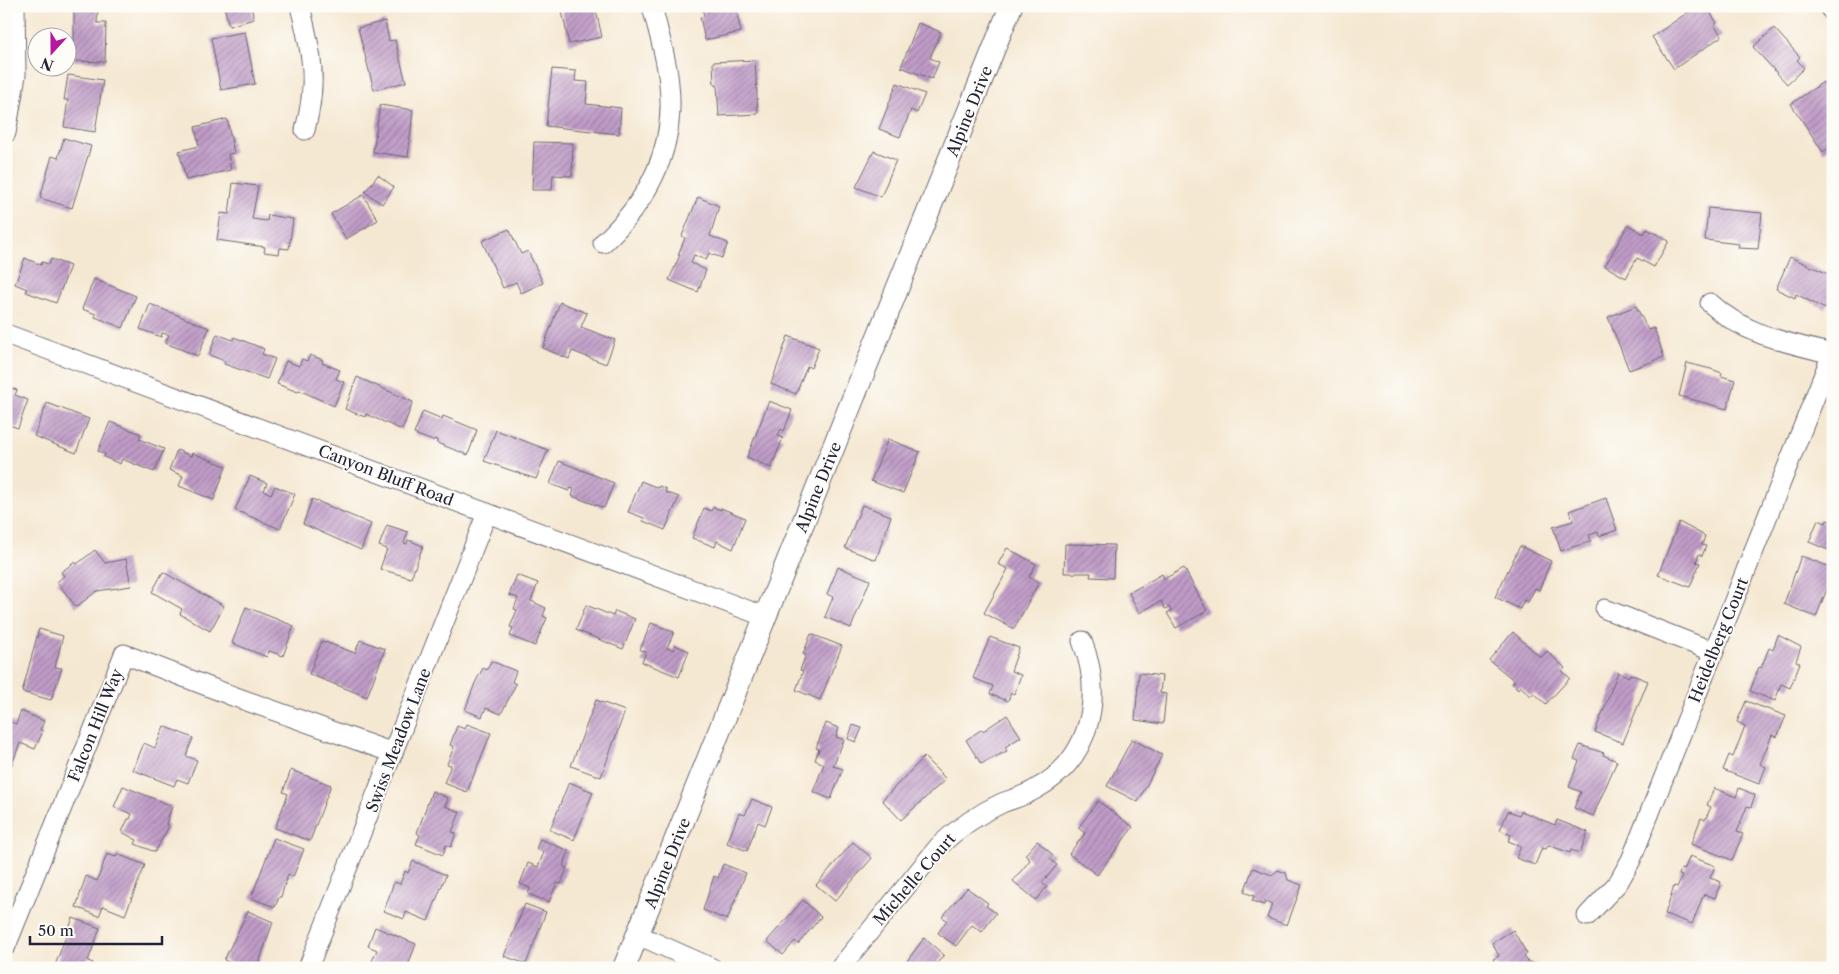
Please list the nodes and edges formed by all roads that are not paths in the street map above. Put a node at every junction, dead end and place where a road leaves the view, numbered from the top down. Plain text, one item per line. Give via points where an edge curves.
1 (15, 6) edge
2 (300, 6) edge
3 (652, 6) edge
4 (1012, 6) edge
5 (1828, 6) edge
6 (1833, 12) edge
7 (305, 130) dead end
8 (6, 133) edge
9 (603, 243) dead end
10 (1710, 303) dead end
11 (6, 334) edge
12 (1832, 354) edge
13 (487, 513) junction
14 (1605, 609) dead end
15 (766, 617) junction
16 (1082, 641) dead end
17 (1714, 652) junction
18 (392, 753) junction
19 (1588, 916) dead end
20 (638, 935) junction
21 (6, 946) edge
22 (308, 968) edge
23 (624, 968) edge
24 (712, 968) edge
25 (840, 968) edge

1 - 8 street via 16,75
2 - 7 street via 312,52 314,81
3 - 9 street via 670,85 667,139 660,164 646,193 623,225
4 - 15 street, Alpine Drive
5 - 6 street
10 - 12 street via 1744,328 1767,338
11 - 13 street, Canyon Bluff Road
12 - 17 street, Heidelberg Court
13 - 15 street, Canyon Bluff Road
13 - 18 street, Swiss Meadow Lane
14 - 17 street
15 - 20 street, Alpine Drive
16 - 25 street, Michelle Court via 1093,680 1093,703 1088,726 1068,762 1034,790 978,815 939,846
17 - 19 street, Heidelberg Court via 1631,860 1618,883
18 - 21 street, Falcon Hill Way via 124,654
18 - 22 street, Swiss Meadow Lane
20 - 23 street, Alpine Drive
20 - 24 street

